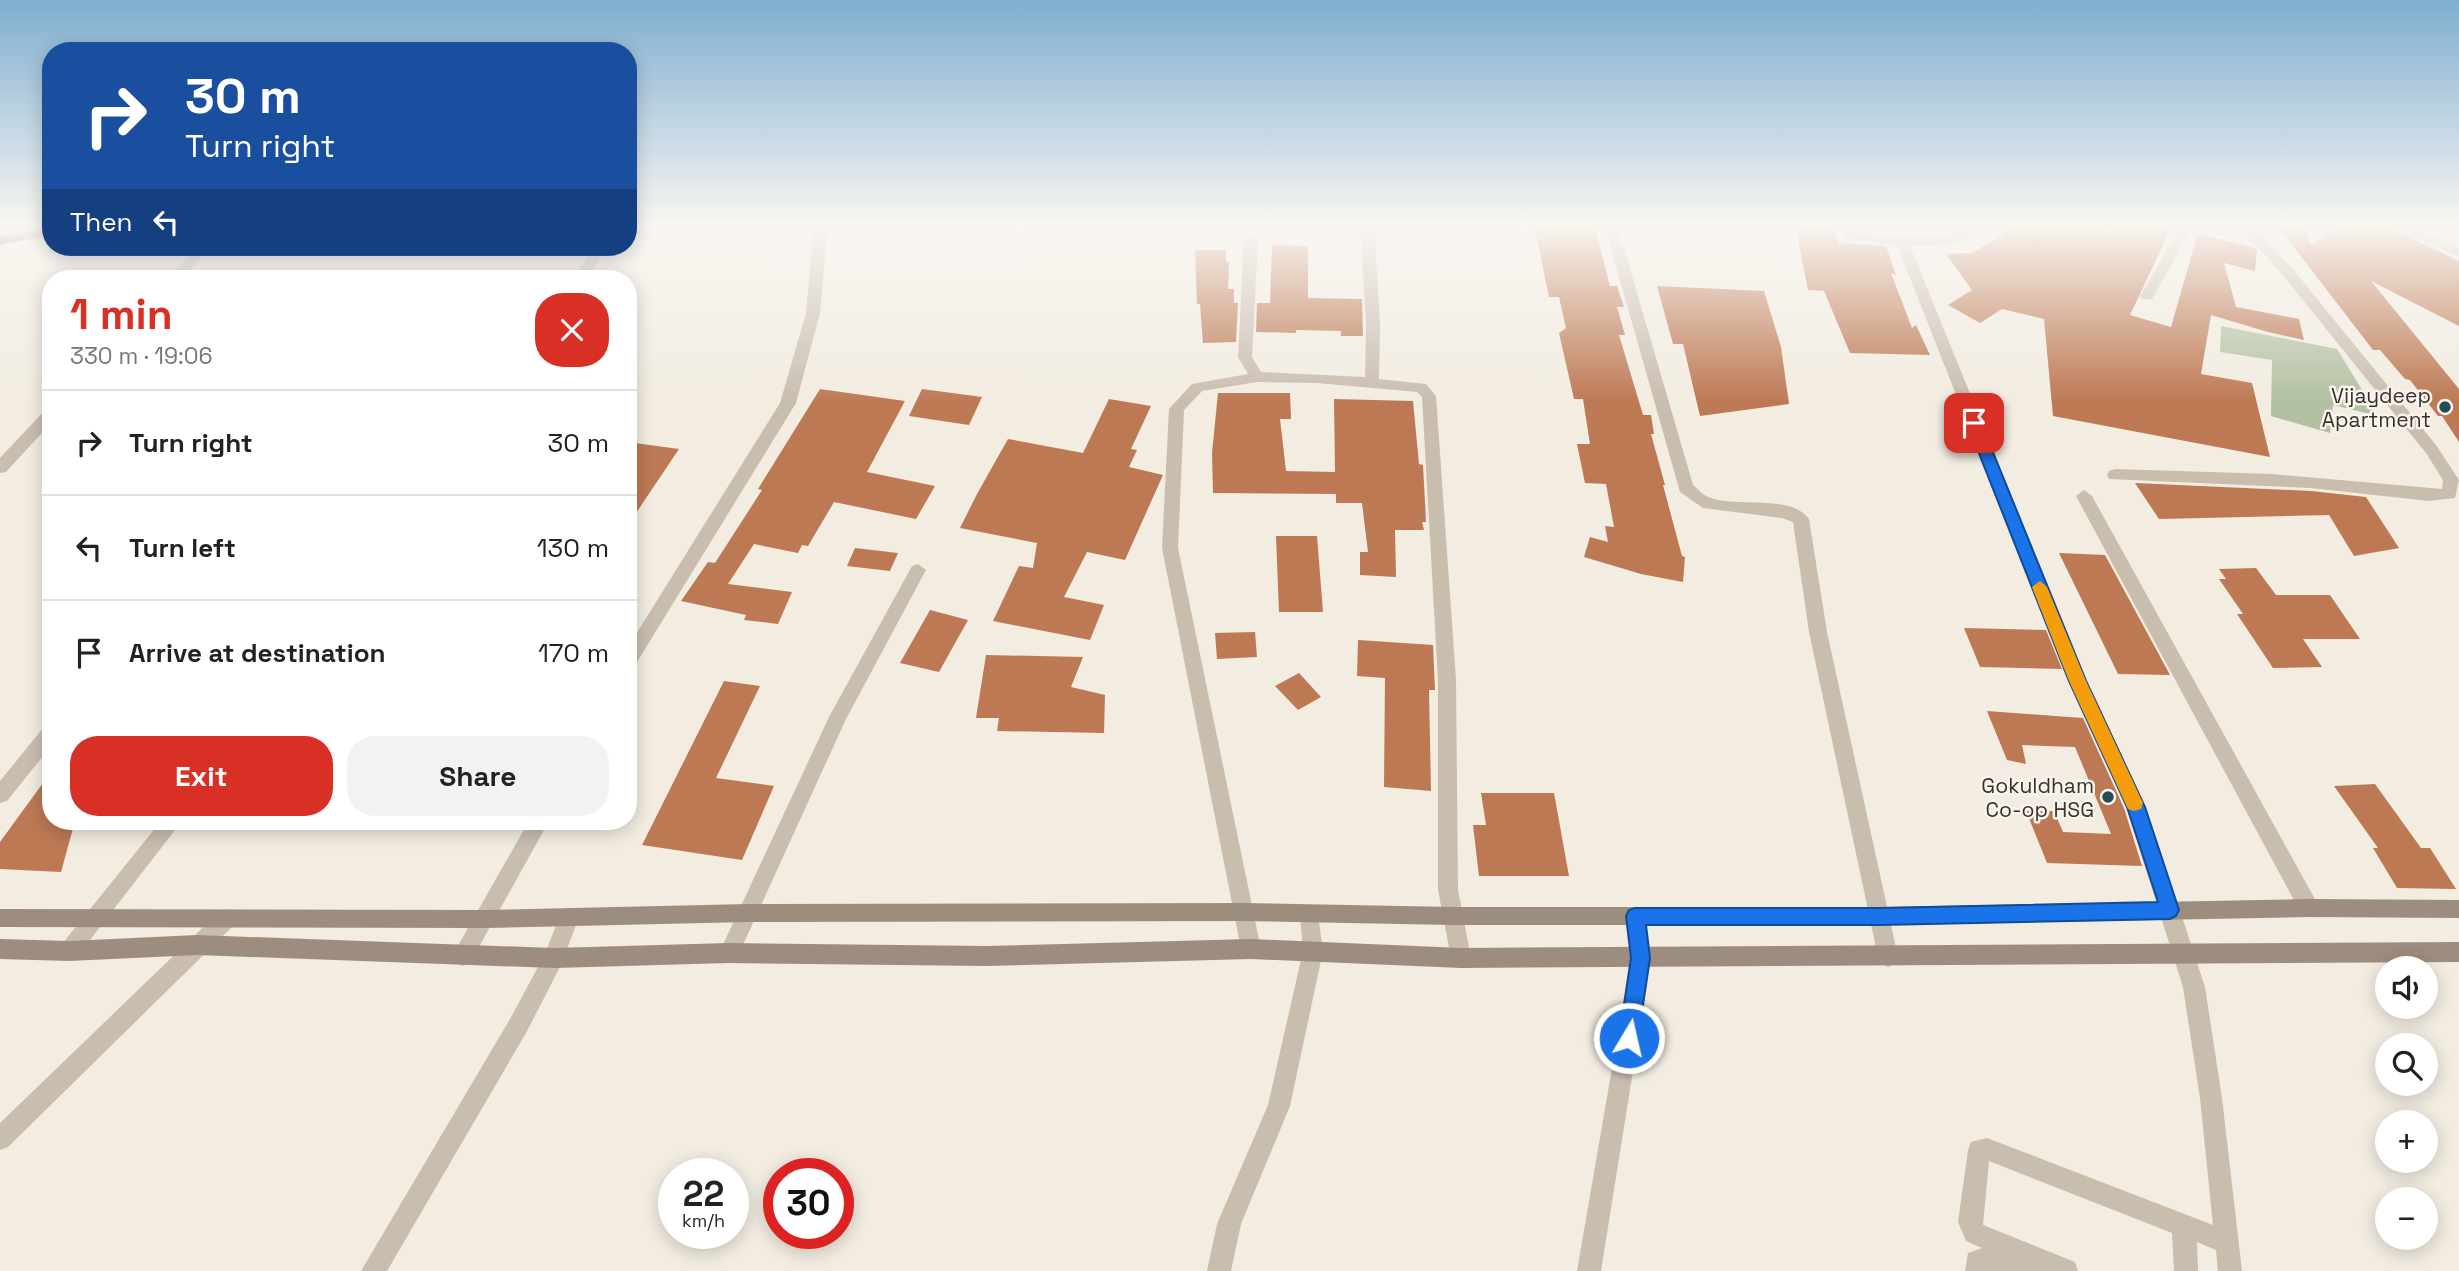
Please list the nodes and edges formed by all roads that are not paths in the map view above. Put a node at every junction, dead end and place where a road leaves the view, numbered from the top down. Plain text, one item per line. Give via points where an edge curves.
1 (816, 283) edge
2 (1249, 283) edge
3 (1371, 283) edge
4 (1627, 283) edge
5 (1919, 283) edge
6 (2155, 283) edge
7 (2297, 283) edge
8 (2147, 296) dead end
9 (1257, 377) junction
10 (1372, 382) junction
11 (42, 423) edge
12 (0, 468) edge
13 (2115, 475) dead end
14 (2084, 496) dead end
15 (918, 570) dead end
16 (637, 647) edge
17 (42, 743) edge
18 (0, 795) edge
19 (165, 830) edge
20 (533, 830) edge
21 (2309, 908) junction
22 (2459, 909) edge
23 (2170, 910) junction
24 (1244, 912) junction
25 (748, 913) junction
26 (1310, 914) junction
27 (1453, 916) junction
28 (1635, 916) junction
29 (1880, 916) junction
30 (96, 917) junction
31 (0, 918) edge
32 (227, 918) junction
33 (569, 918) junction
34 (486, 919) junction
35 (197, 945) junction
36 (0, 949) edge
37 (1251, 949) junction
38 (69, 951) junction
39 (1313, 951) junction
40 (2459, 952) edge
41 (729, 953) junction
42 (2184, 955) junction
43 (463, 956) junction
44 (1888, 957) junction
45 (554, 958) junction
46 (1461, 958) junction
47 (1641, 958) junction
48 (0, 1139) edge
49 (2184, 1225) junction
50 (2227, 1242) junction
51 (373, 1271) edge
52 (1219, 1271) edge
53 (1589, 1271) edge
54 (1977, 1271) edge
55 (2024, 1271) edge
56 (2066, 1271) edge
57 (2186, 1271) edge
58 (2230, 1271) edge

1 - 16 street via 814,313 788,403
2 - 9 street via 1245,357
3 - 10 street
4 - 29 street via 1686,488 1703,502 1785,512 1801,519 1818,632
5 - 23 street via 2078,681 2136,807
6 - 8 street
7 - 13 street via 2431,449 2451,480 2449,494 2299,480
9 - 10 street
9 - 24 street via 1196,387 1177,410 1170,548
10 - 27 street via 1421,387 1429,396 1447,680 1448,890
11 - 12 street
14 - 21 street
15 - 25 street via 838,717
17 - 18 street
19 - 30 street
20 - 34 street
21 - 22 main road
21 - 23 main road
23 - 29 main road
23 - 42 street
24 - 25 main road
24 - 26 main road
24 - 37 street
25 - 33 main road
25 - 41 street
26 - 27 main road
26 - 39 street
27 - 28 main road
27 - 46 street
28 - 29 main road
28 - 47 street
29 - 44 street
30 - 31 main road
30 - 32 main road
30 - 38 street
32 - 34 main road
32 - 35 street
33 - 34 main road
33 - 45 street
34 - 43 street
35 - 38 main road
35 - 43 main road
35 - 48 street
36 - 38 main road
37 - 39 main road
37 - 41 main road via 987,956
39 - 46 main road
39 - 52 street via 1279,1107 1229,1224
40 - 42 main road
41 - 45 main road
42 - 44 main road
42 - 50 street via 2194,987 2211,1098
43 - 45 main road
44 - 47 main road
45 - 51 street
46 - 47 main road
47 - 53 street
49 - 50 street
49 - 56 street via 1987,1149 1979,1150 1970,1222 1974,1233
49 - 57 street
50 - 58 street
54 - 55 street via 1977,1262 1990,1257

